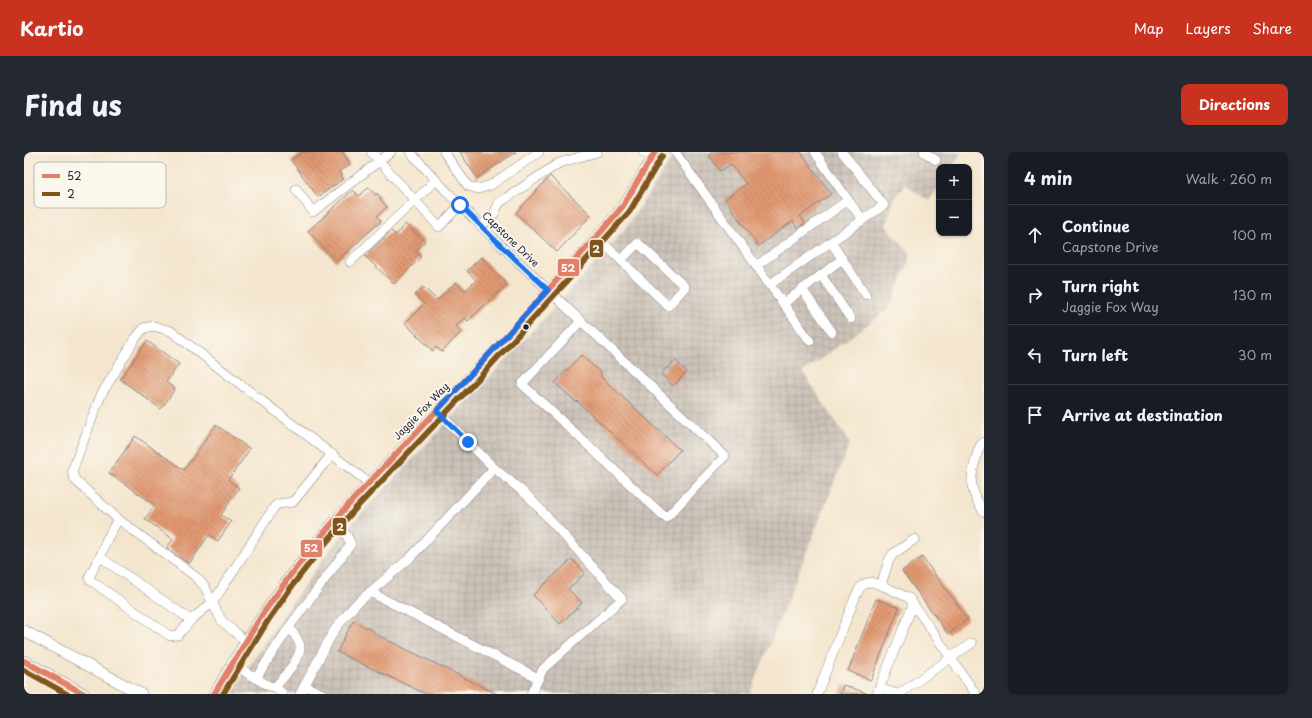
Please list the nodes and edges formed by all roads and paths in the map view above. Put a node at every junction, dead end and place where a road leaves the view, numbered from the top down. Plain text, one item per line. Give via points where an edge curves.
1 (371, 152) edge
2 (391, 152) edge
3 (410, 152) edge
4 (444, 152) edge
5 (538, 152) edge
6 (596, 152) edge
7 (643, 152) edge
8 (675, 152) edge
9 (815, 152) edge
10 (842, 152) edge
11 (924, 152) edge
12 (654, 155) edge
13 (936, 160) dead end
14 (379, 161) junction
15 (436, 180) junction
16 (296, 189) dead end
17 (414, 200) junction
18 (848, 200) junction
19 (460, 205) junction
20 (863, 220) junction
21 (481, 226) junction
22 (597, 237) junction
23 (831, 242) junction
24 (842, 259) junction
25 (621, 260) junction
26 (350, 262) dead end
27 (756, 266) junction
28 (821, 275) junction
29 (770, 285) junction
30 (802, 289) junction
31 (548, 290) junction
32 (866, 295) dead end
33 (783, 304) junction
34 (851, 319) dead end
35 (581, 321) junction
36 (832, 332) dead end
37 (810, 341) dead end
38 (437, 411) junction
39 (984, 442) edge
40 (332, 454) junction
41 (494, 468) junction
42 (369, 483) junction
43 (984, 512) edge
44 (118, 519) junction
45 (333, 522) junction
46 (915, 539) dead end
47 (100, 557) junction
48 (880, 585) junction
49 (370, 592) junction
50 (213, 602) junction
51 (913, 604) junction
52 (191, 620) junction
53 (289, 627) junction
54 (24, 632) edge
55 (245, 641) junction
56 (972, 643) dead end
57 (951, 658) junction
58 (24, 661) edge
59 (232, 662) junction
60 (250, 675) junction
61 (538, 678) junction
62 (275, 687) junction
63 (302, 690) edge
64 (878, 691) edge
65 (84, 694) edge
66 (141, 694) edge
67 (214, 694) edge
68 (283, 694) edge
69 (323, 694) edge
70 (531, 694) edge
71 (817, 694) edge
72 (898, 694) edge
73 (976, 694) edge

1 - 14 street
2 - 14 street
3 - 15 street, Capstone Drive
4 - 5 street via 468,186 478,189 491,184
6 - 21 street via 559,163 499,203 494,214
7 - 12 street
8 - 27 street
9 - 18 street
10 - 20 street via 884,205
11 - 13 street
12 - 22 street, Jaggie Fox Way via 623,206
14 - 16 street via 313,212
14 - 17 street
15 - 17 street
15 - 19 street, Capstone Drive
17 - 19 street via 439,227
17 - 26 street
18 - 20 street
18 - 27 street
19 - 21 street, Capstone Drive
20 - 23 street
21 - 31 street, Capstone Drive
22 - 25 street
22 - 31 street, Jaggie Fox Way
23 - 24 street
23 - 29 street
24 - 28 street
24 - 32 street
25 - 25 street via 668,306 685,287 638,243
27 - 29 street
28 - 30 street
28 - 34 street
29 - 33 street
30 - 33 street
30 - 36 street
31 - 35 street, Capstone Drive
31 - 38 street, Jaggie Fox Way
33 - 37 street
35 - 35 street, Capstone Drive via 522,384 666,518 725,456
38 - 41 street
38 - 42 street, Jaggie Fox Way
39 - 43 street via 979,446 971,475 973,491
40 - 42 street
40 - 44 street via 171,331 154,326 144,328 106,385 72,472 75,480
40 - 50 street via 293,502 275,506
41 - 49 street via 410,558
41 - 61 street via 528,496 622,599 542,668
42 - 45 street, Jaggie Fox Way
44 - 47 street
44 - 50 street via 196,577
45 - 53 street via 351,544
45 - 55 street, Jaggie Fox Way via 294,569
46 - 48 street via 893,554
47 - 52 street
47 - 52 street via 90,574 90,580 170,636 178,634
48 - 51 street via 909,598
48 - 71 street via 871,582 860,588
49 - 61 street
49 - 63 street via 335,629
50 - 52 street
50 - 55 street via 222,620
51 - 57 street
51 - 64 street
53 - 60 street via 258,675
53 - 62 street via 300,648 293,664
54 - 66 main road
55 - 59 street, Jaggie Fox Way
56 - 57 street
57 - 72 street
57 - 73 street
58 - 65 main road
59 - 60 street
59 - 67 street, Jaggie Fox Way
60 - 62 street
61 - 70 street
62 - 68 street
63 - 69 street
64 - 72 street

